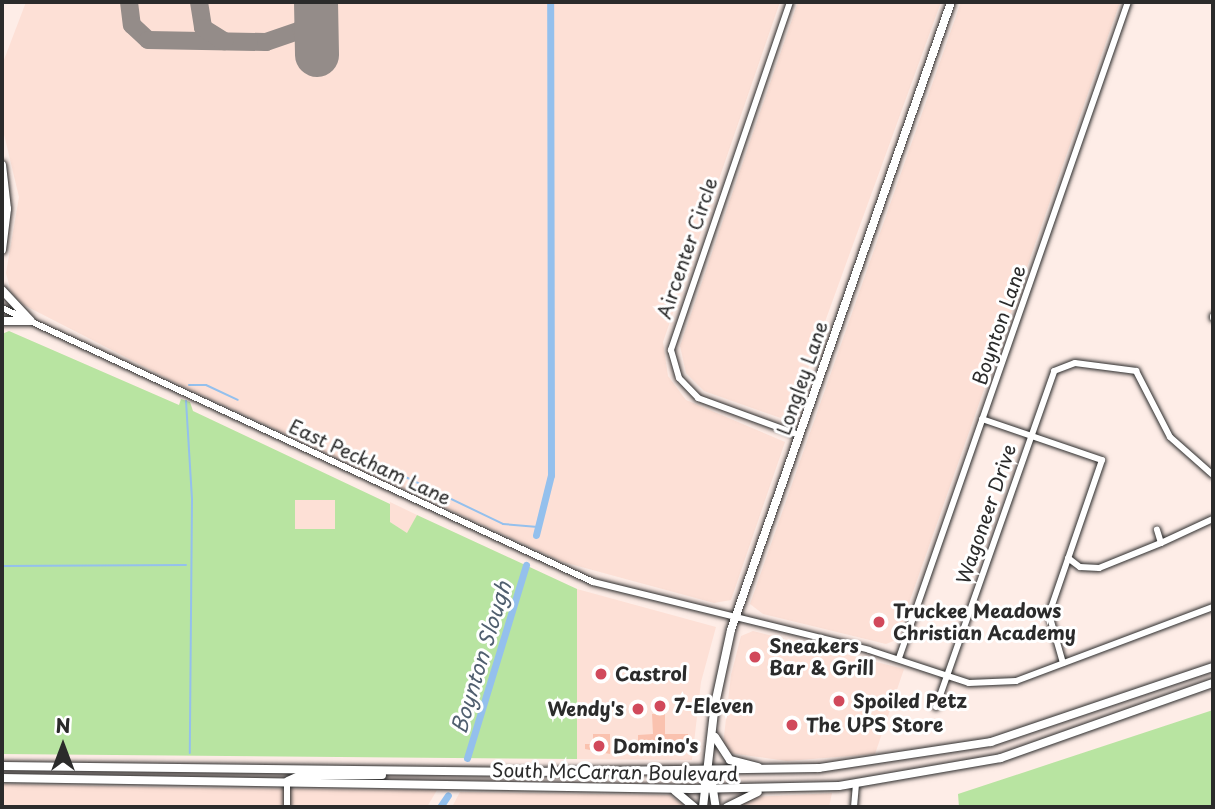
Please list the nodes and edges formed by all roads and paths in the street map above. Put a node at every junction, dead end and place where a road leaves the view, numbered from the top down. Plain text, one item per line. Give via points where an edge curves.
1 (790, 2) edge
2 (951, 2) edge
3 (1128, 2) edge
4 (2, 165) edge
5 (2, 250) edge
6 (2, 290) edge
7 (2, 308) edge
8 (2, 321) edge
9 (31, 321) junction
10 (982, 419) junction
11 (799, 435) junction
12 (1029, 435) junction
13 (1213, 475) edge
14 (1213, 519) edge
15 (1157, 530) dead end
16 (1161, 543) junction
17 (1068, 558) junction
18 (1213, 607) edge
19 (736, 615) junction
20 (898, 658) junction
21 (1063, 663) junction
22 (1213, 667) edge
23 (947, 675) junction
24 (1213, 683) edge
25 (936, 707) dead end
26 (712, 730) junction
27 (3, 766) edge
28 (405, 770) junction
29 (782, 770) junction
30 (710, 771) junction
31 (2, 778) edge
32 (287, 782) junction
33 (856, 784) junction
34 (665, 789) junction
35 (704, 789) junction
36 (717, 789) junction
37 (775, 789) junction
38 (287, 807) edge
39 (694, 807) edge
40 (703, 807) edge
41 (716, 807) edge
42 (727, 807) edge
43 (854, 807) edge

1 - 11 street, Aircenter Circle via 671,350 679,378 698,398
2 - 11 main road, Longley Lane
3 - 10 street, Boynton Lane
4 - 5 main road via 7,209
6 - 9 main road
7 - 9 street, East Peckham Lane
8 - 9 main road
9 - 19 street, East Peckham Lane via 583,578
10 - 12 street
10 - 20 street, Boynton Lane
11 - 19 main road, Longley Lane
12 - 13 street, Wagoneer Drive via 1048,382 1060,367 1075,362 1136,371 1170,437
12 - 17 street via 1102,460
12 - 23 street, Wagoneer Drive
14 - 16 street via 1192,534
15 - 16 street
16 - 17 street via 1099,568 1080,567
17 - 21 street via 1049,621
18 - 21 street, East Peckham Lane
19 - 20 street, East Peckham Lane
19 - 26 main road, Longley Lane
20 - 23 street, East Peckham Lane
21 - 23 street, East Peckham Lane via 992,685
22 - 29 main road, South McCarran Boulevard via 991,742 915,757
23 - 25 street, Wagoneer Drive
24 - 33 main road, South McCarran Boulevard via 1001,758
26 - 29 main road via 730,760
26 - 30 main road, Longley Lane
27 - 28 main road, South McCarran Boulevard
28 - 30 main road, South McCarran Boulevard
28 - 32 main road via 301,775
29 - 30 main road, South McCarran Boulevard
30 - 35 main road, Longley Lane
30 - 36 main road, Longley Lane
31 - 32 main road, South McCarran Boulevard
32 - 34 main road, South McCarran Boulevard
32 - 38 street
33 - 37 main road, South McCarran Boulevard
33 - 43 street
34 - 35 main road, South McCarran Boulevard
34 - 39 main road via 681,793
35 - 36 main road, South McCarran Boulevard
35 - 40 main road, Longley Lane
36 - 37 main road, South McCarran Boulevard
36 - 41 main road, Longley Lane
37 - 42 main road via 739,797

